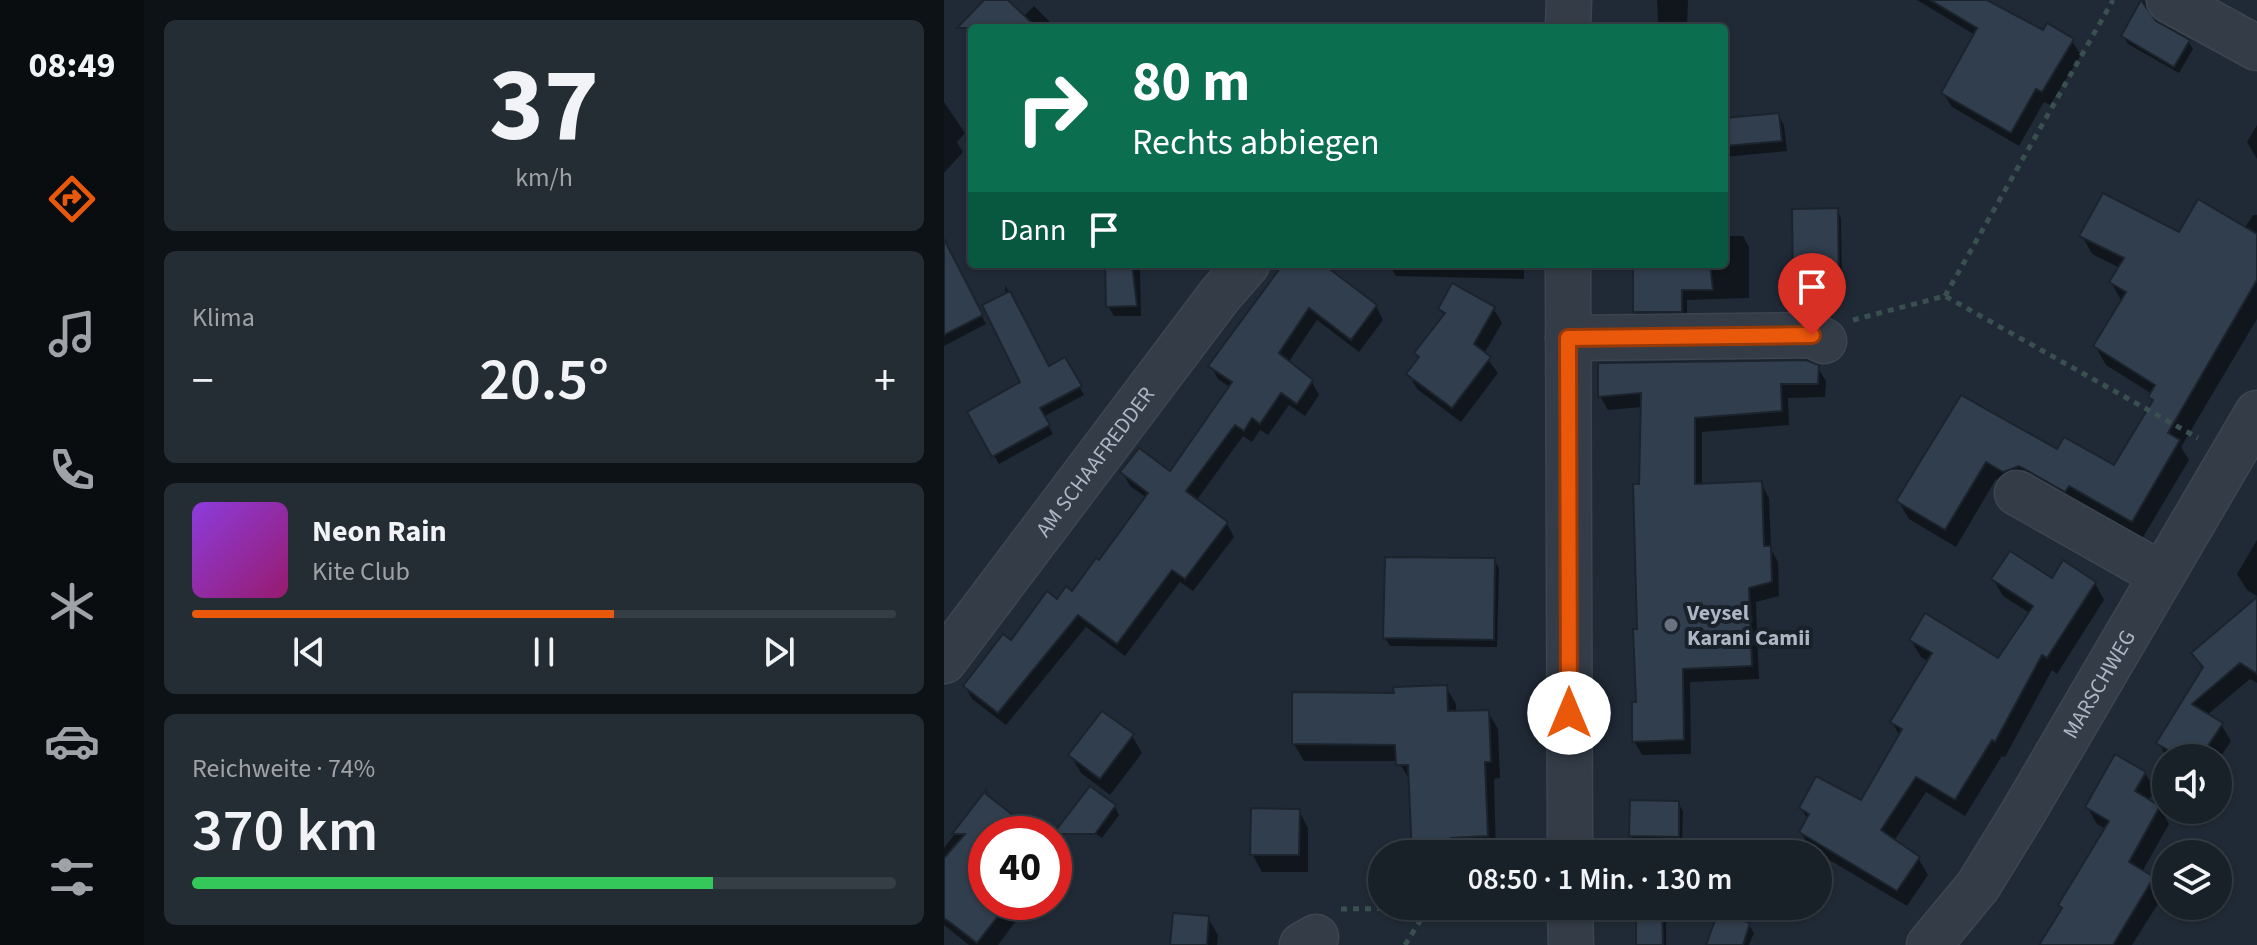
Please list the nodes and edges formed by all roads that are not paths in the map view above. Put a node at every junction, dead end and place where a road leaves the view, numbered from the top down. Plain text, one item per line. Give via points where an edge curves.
1 (1569, 0) edge
2 (2169, 0) edge
3 (1568, 24) edge
4 (2257, 48) edge
5 (1244, 268) edge
6 (1568, 268) edge
7 (1568, 338) junction
8 (1811, 338) road end
9 (2257, 413) edge
10 (2017, 493) dead end
11 (2162, 575) junction
12 (944, 661) edge
13 (1570, 840) edge
14 (1929, 945) edge

1 - 3 street
2 - 4 street
5 - 12 street, AM SCHAAFREDDER
6 - 7 street
7 - 8 street
7 - 13 street
9 - 11 street, MARSCHWEG
10 - 11 street
11 - 14 street, MARSCHWEG via 1978,886

